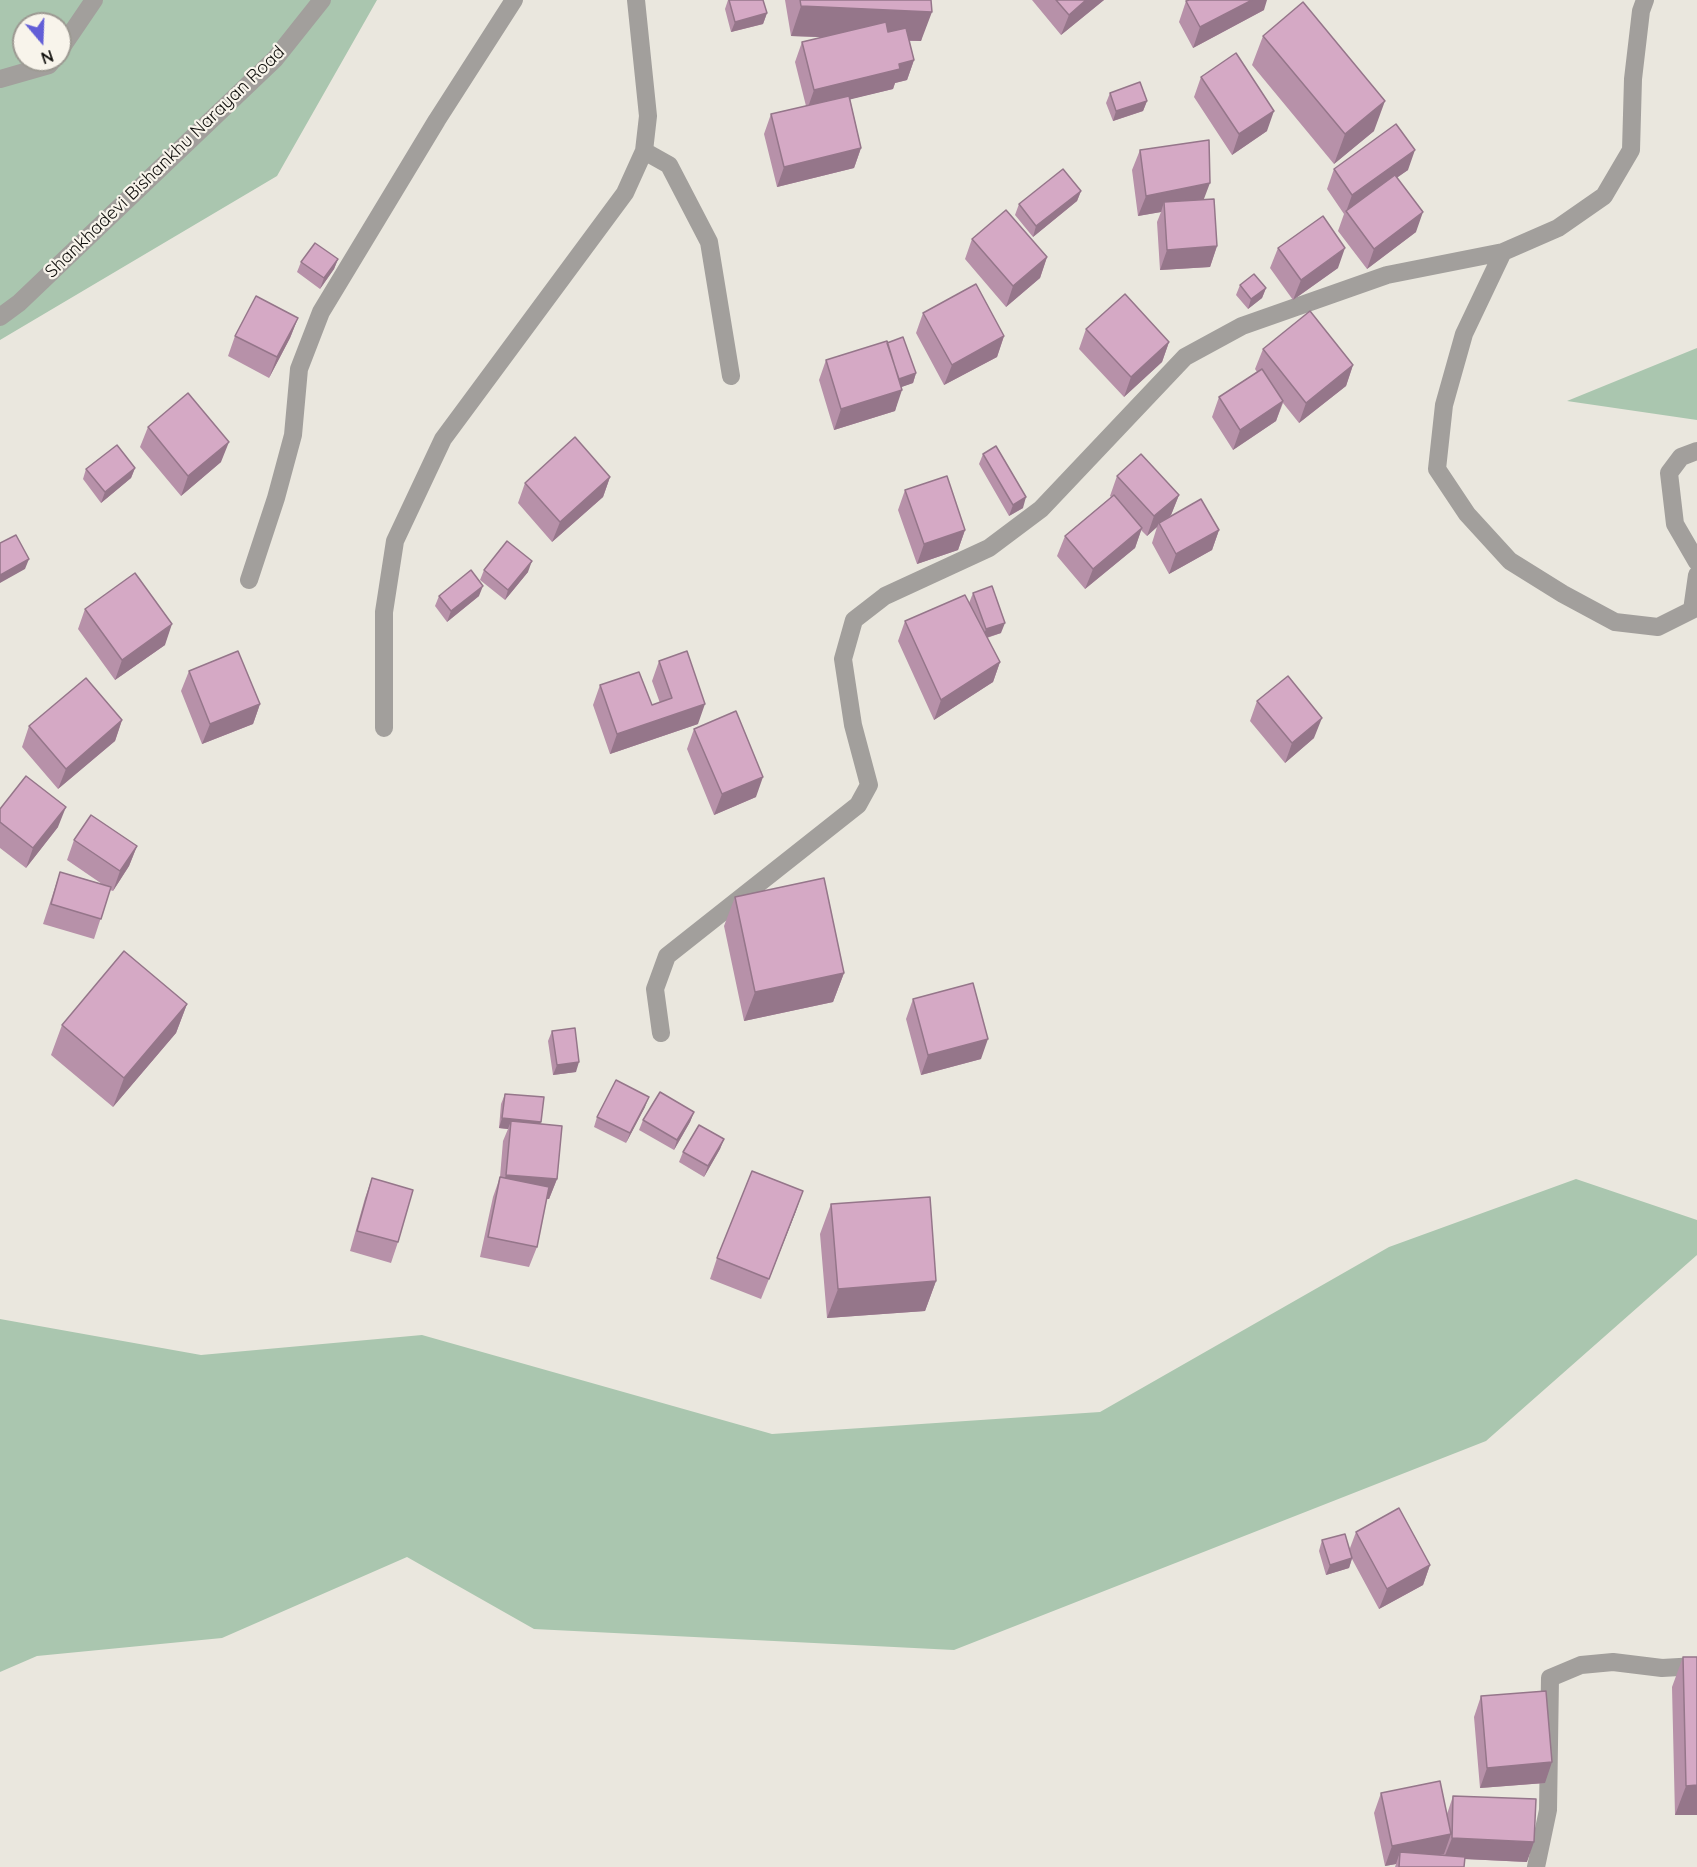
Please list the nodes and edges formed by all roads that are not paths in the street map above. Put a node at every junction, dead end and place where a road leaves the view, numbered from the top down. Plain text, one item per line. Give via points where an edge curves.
1 (94, 0) edge
2 (322, 0) edge
3 (514, 0) edge
4 (636, 0) edge
5 (1645, 0) edge
6 (72, 32) edge
7 (24, 72) edge
8 (0, 79) edge
9 (645, 152) junction
10 (1503, 252) junction
11 (0, 317) edge
12 (731, 376) dead end
13 (1697, 452) edge
14 (1697, 562) edge
15 (1697, 575) edge
16 (249, 580) dead end
17 (384, 728) dead end
18 (661, 1033) dead end
19 (1697, 1666) edge
20 (1536, 1867) edge

1 - 6 street
2 - 11 street, Shankhadevi Bishankhu Narayan Road via 275,59
3 - 16 street via 321,312 299,369 293,435
4 - 9 street via 648,116
5 - 10 street via 1633,79 1631,150 1604,196 1558,228
7 - 8 street
9 - 12 street via 669,165 709,242
9 - 17 street via 625,193 442,439 395,541 384,612
10 - 15 street via 1464,334 1444,405 1437,469 1467,514 1510,561 1615,622 1658,627 1692,610
10 - 18 street via 1387,275 1242,326 1185,357 1041,509 988,548 885,596 854,620 843,658 853,725 868,785 858,805 667,956 655,989
13 - 14 street via 1681,457 1669,473 1675,524
19 - 20 street via 1662,1668 1613,1662 1581,1665 1550,1678 1548,1810

